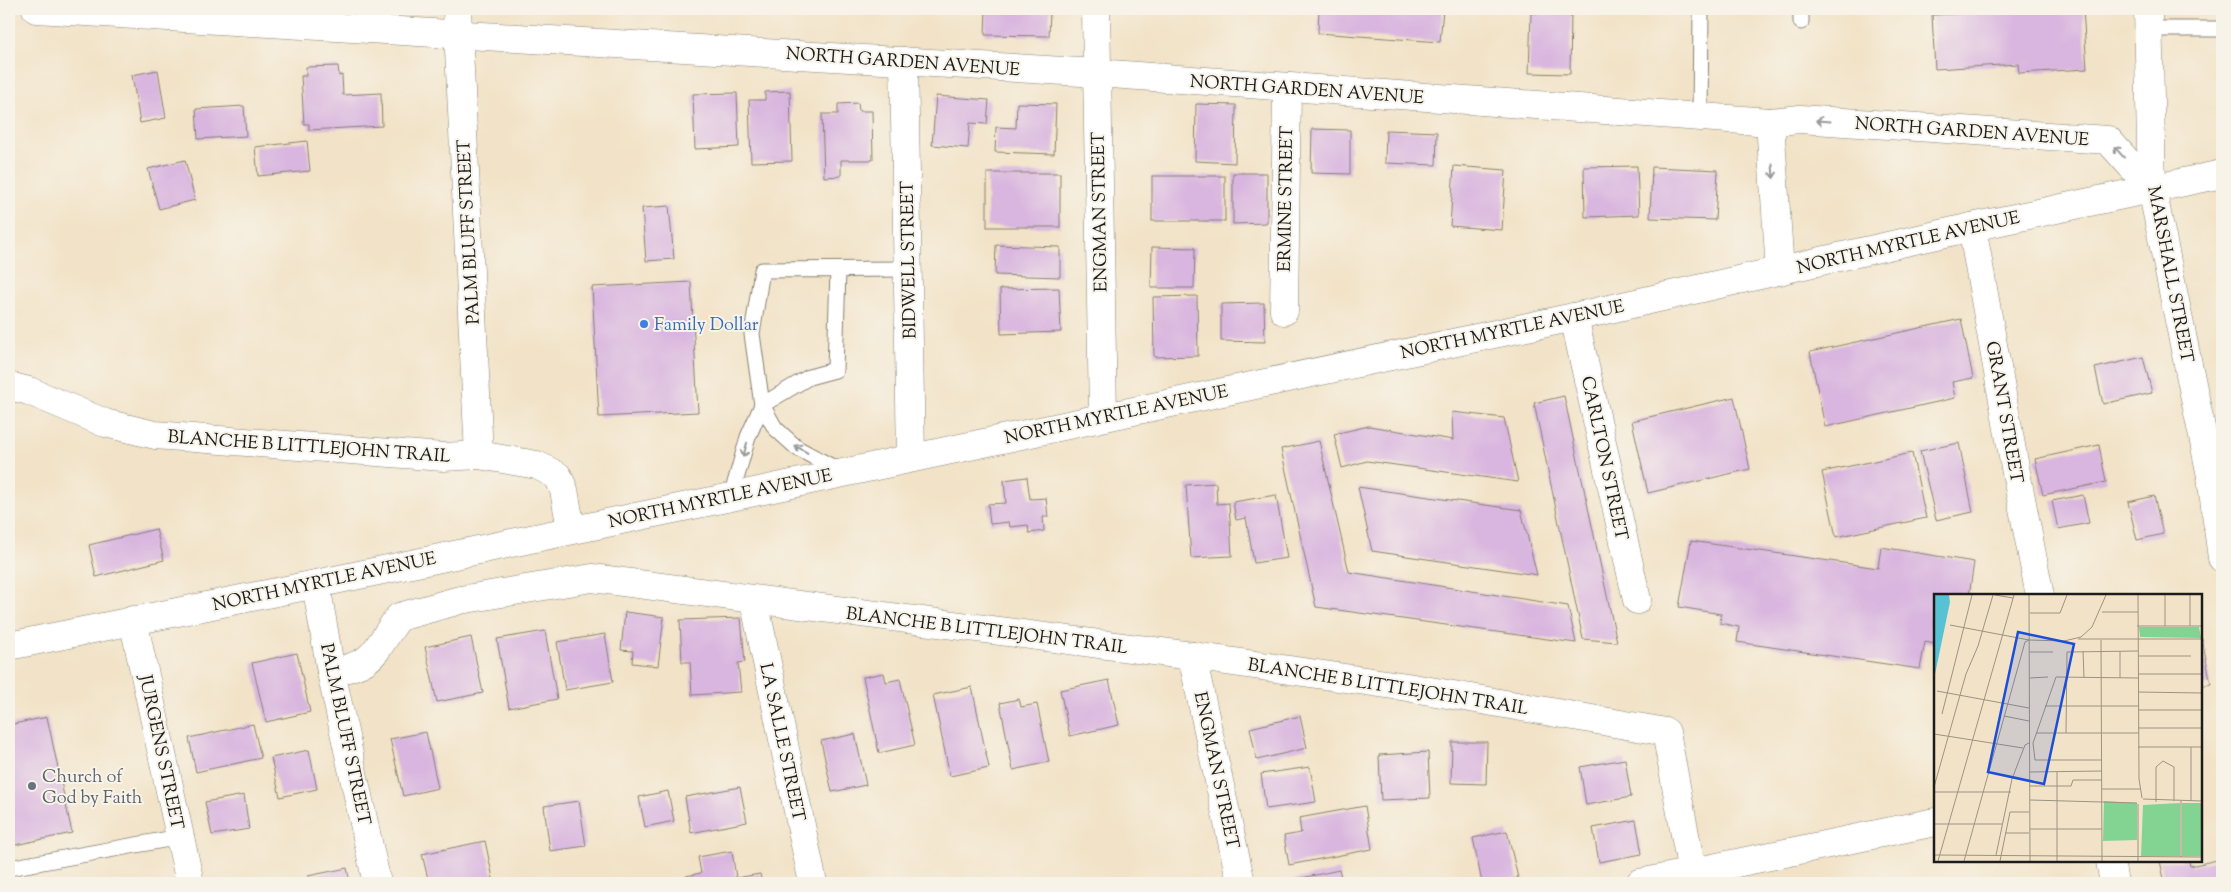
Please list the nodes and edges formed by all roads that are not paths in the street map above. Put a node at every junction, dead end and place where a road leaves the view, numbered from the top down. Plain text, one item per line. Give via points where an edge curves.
1 (36, 9) edge
2 (1096, 9) edge
3 (1701, 9) edge
4 (2148, 19) edge
5 (458, 21) edge
6 (2222, 29) edge
7 (904, 62) junction
8 (1097, 73) junction
9 (1287, 87) junction
10 (1700, 117) junction
11 (1770, 122) junction
12 (2222, 174) edge
13 (2152, 189) junction
14 (1972, 227) junction
15 (908, 269) junction
16 (838, 270) junction
17 (1780, 270) junction
18 (1284, 311) dead end
19 (1574, 317) junction
20 (9, 386) edge
21 (762, 405) junction
22 (1103, 416) junction
23 (478, 455) junction
24 (911, 458) junction
25 (844, 472) junction
26 (2211, 476) junction
27 (731, 497) junction
28 (2222, 516) edge
29 (571, 529) junction
30 (2222, 558) edge
31 (316, 584) junction
32 (2040, 594) edge
33 (754, 600) junction
34 (1636, 600) dead end
35 (133, 620) junction
36 (9, 646) edge
37 (1192, 656) junction
38 (331, 672) junction
39 (1934, 822) edge
40 (180, 837) junction
41 (2110, 862) edge
42 (9, 868) edge
43 (1693, 878) edge
44 (190, 883) edge
45 (377, 883) edge
46 (813, 883) edge
47 (1242, 883) edge
48 (1640, 883) edge
49 (2114, 883) edge

1 - 5 street, NORTH GARDEN AVENUE
2 - 8 street, ENGMAN STREET
3 - 10 lane
4 - 6 lane
4 - 13 street, MARSHALL STREET
5 - 7 street, NORTH GARDEN AVENUE
5 - 23 street, PALM BLUFF STREET
7 - 8 street, NORTH GARDEN AVENUE
7 - 15 street, BIDWELL STREET
8 - 9 street, NORTH GARDEN AVENUE
8 - 22 street, ENGMAN STREET
9 - 10 street, NORTH GARDEN AVENUE
9 - 18 street, ERMINE STREET
10 - 11 street, NORTH GARDEN AVENUE
13 -> 11 street, NORTH GARDEN AVENUE via 2108,140 1800,119
11 -> 17 street
12 - 13 street, NORTH MYRTLE AVENUE
13 - 14 street, NORTH MYRTLE AVENUE
13 - 26 street, MARSHALL STREET
14 - 17 street, NORTH MYRTLE AVENUE
14 - 32 street, GRANT STREET
15 - 16 lane
15 - 24 street, BIDWELL STREET
16 - 21 lane via 835,370 809,376
16 - 21 lane via 762,270 752,334
17 - 19 street, NORTH MYRTLE AVENUE
19 - 22 street, NORTH MYRTLE AVENUE
19 - 34 street, CARLTON STREET
20 - 23 street, BLANCHE B LITTLEJOHN TRAIL via 29,391 105,423 155,435 443,457
25 -> 21 lane via 797,448 775,428
21 -> 27 lane via 748,437
22 - 24 street, NORTH MYRTLE AVENUE
23 - 29 street, BLANCHE B LITTLEJOHN TRAIL via 537,465 558,476
24 - 25 street, NORTH MYRTLE AVENUE
25 - 27 street, NORTH MYRTLE AVENUE
26 - 28 street, MARSHALL STREET
26 - 30 street, MARSHALL STREET
27 - 29 street, NORTH MYRTLE AVENUE
29 - 31 street, NORTH MYRTLE AVENUE
31 - 35 street, NORTH MYRTLE AVENUE
31 - 38 street, PALM BLUFF STREET
33 - 37 street, BLANCHE B LITTLEJOHN TRAIL
33 - 38 street, BLANCHE B LITTLEJOHN TRAIL via 592,578 460,600 399,617 376,652 364,663
33 - 46 street, LA SALLE STREET
35 - 36 street, NORTH MYRTLE AVENUE
35 - 40 street, JURGENS STREET
37 - 43 street, BLANCHE B LITTLEJOHN TRAIL via 1407,687 1666,732
37 - 47 street, ENGMAN STREET
38 - 45 street, PALM BLUFF STREET
39 - 43 street
40 - 42 lane
40 - 44 street, JURGENS STREET
41 - 49 street
43 - 48 street

